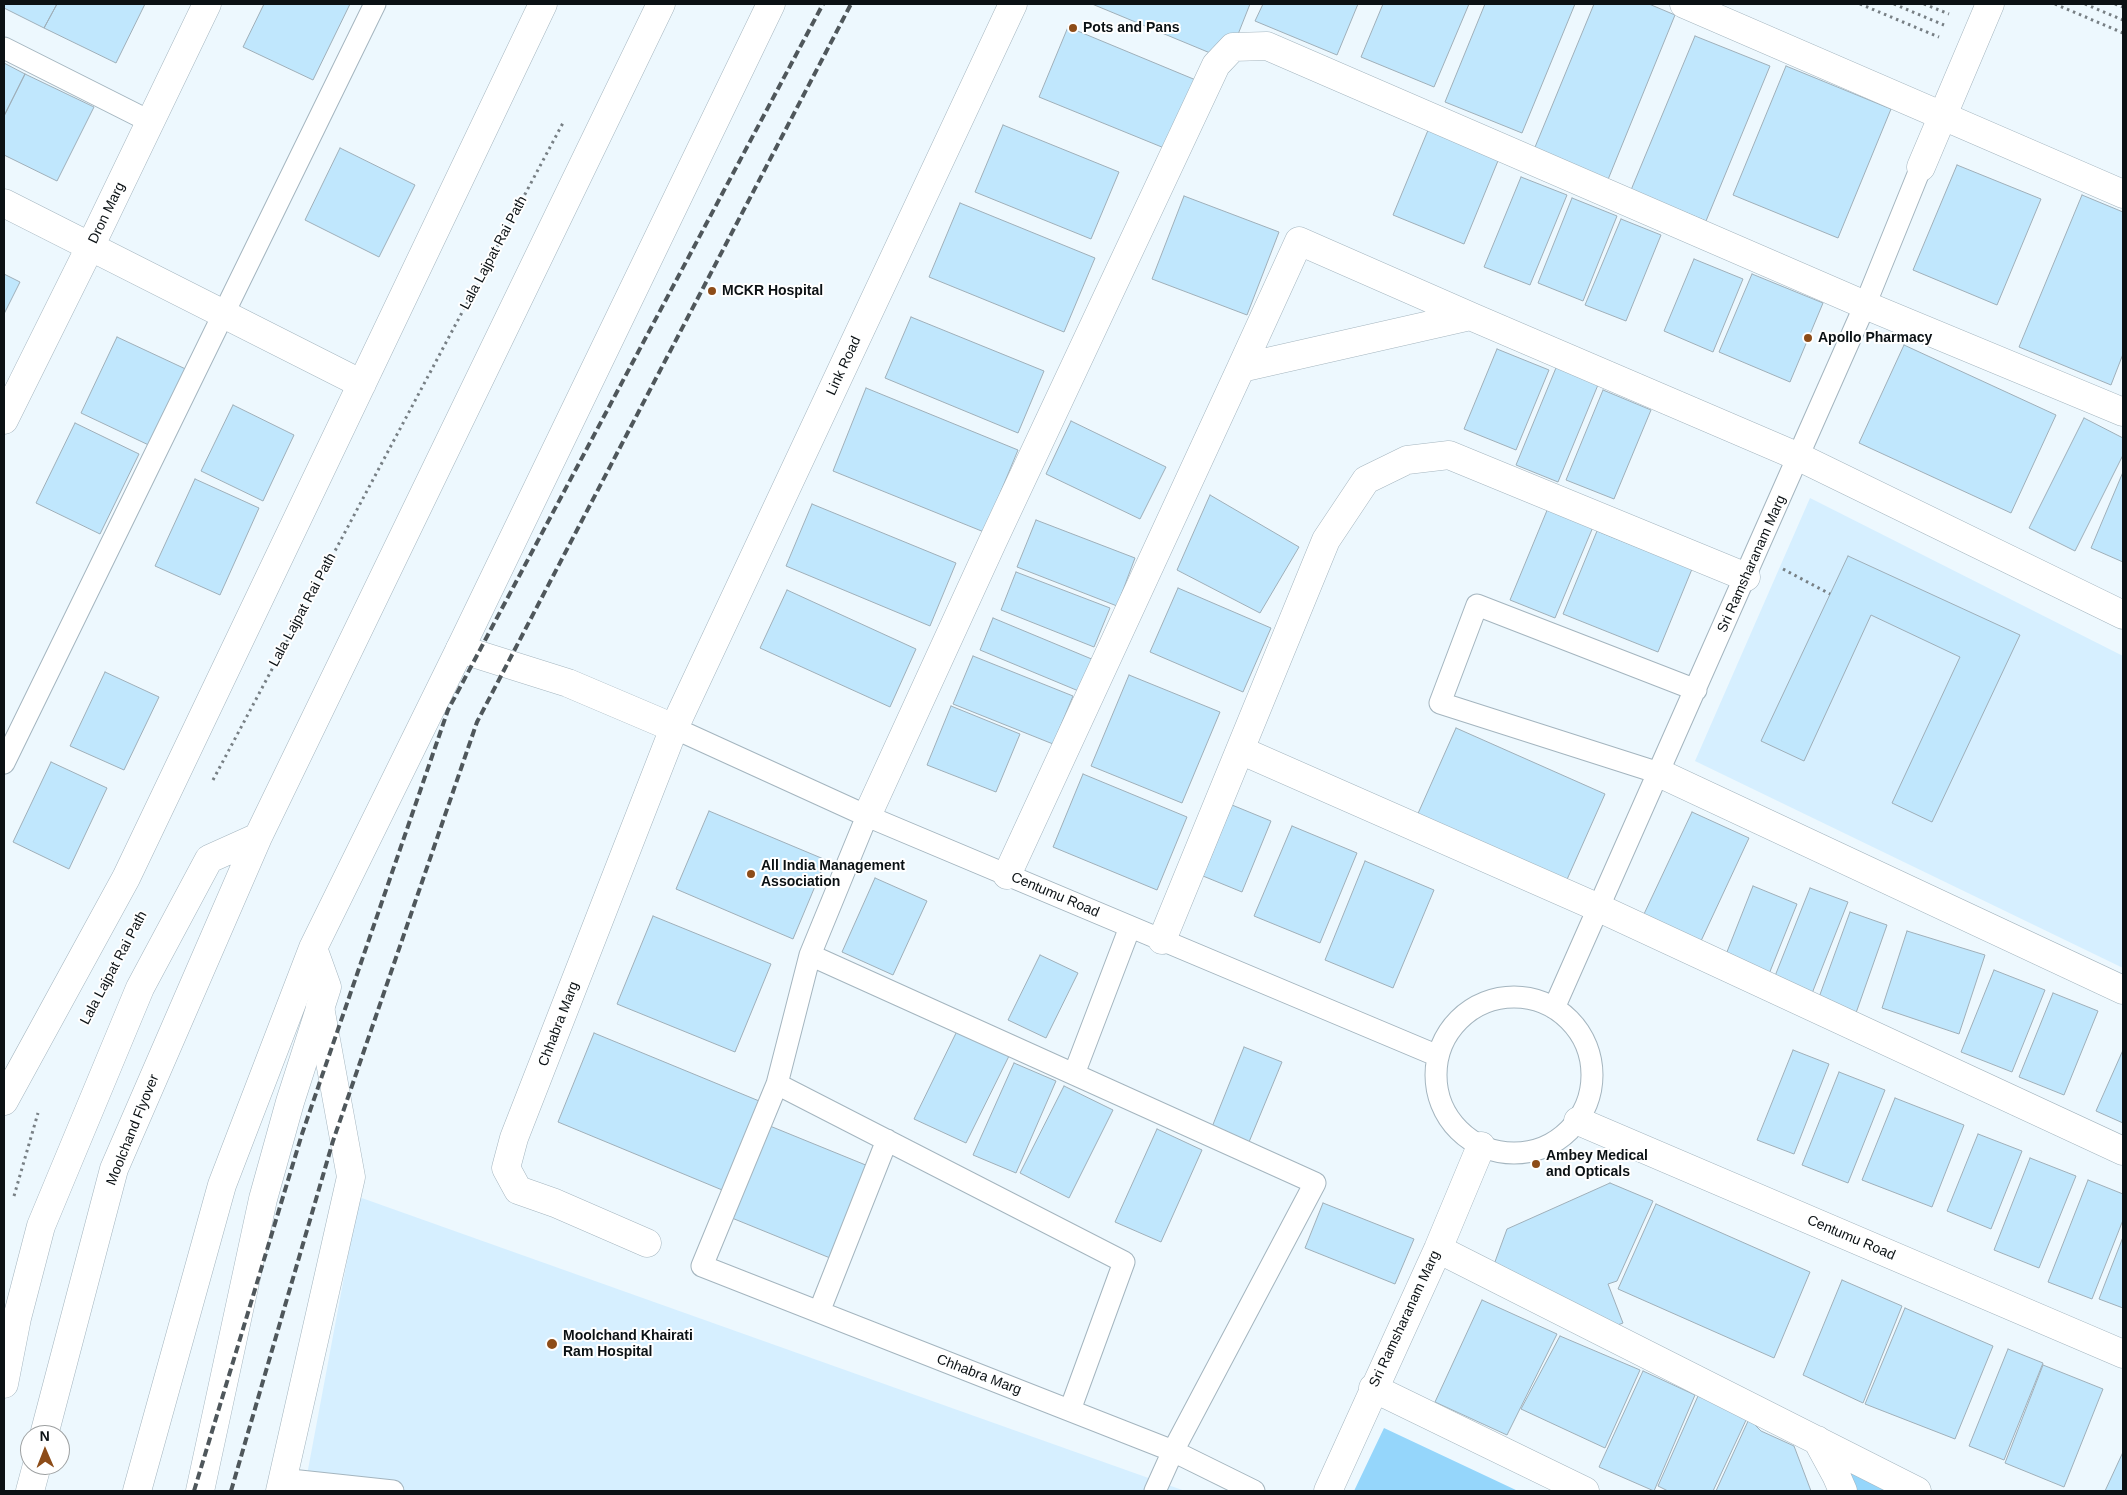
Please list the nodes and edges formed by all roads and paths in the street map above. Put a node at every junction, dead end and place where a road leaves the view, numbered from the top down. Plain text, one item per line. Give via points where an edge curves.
1 (207, 4) edge
2 (375, 4) edge
3 (543, 4) edge
4 (662, 4) edge
5 (771, 4) edge
6 (1013, 4) edge
7 (1684, 4) edge
8 (1860, 4) edge
9 (1894, 4) edge
10 (1924, 4) edge
11 (1990, 4) edge
12 (2055, 4) edge
13 (2085, 4) edge
14 (2115, 4) edge
15 (2123, 7) edge
16 (1948, 14) dead end
17 (2123, 20) edge
18 (1947, 26) dead end
19 (2123, 33) edge
20 (1938, 37) dead end
21 (4, 48) edge
22 (1941, 116) junction
23 (566, 118) dead end
24 (151, 122) junction
25 (1921, 167) joint
26 (2123, 194) edge
27 (4, 203) edge
28 (90, 248) junction
29 (1866, 305) junction
30 (224, 315) junction
31 (1470, 316) junction
32 (1241, 368) junction
33 (362, 384) junction
34 (2123, 412) edge
35 (4, 420) edge
36 (1799, 457) junction
37 (1750, 567) junction
38 (1830, 594) dead end
39 (2123, 614) edge
40 (460, 649) junction
41 (1696, 690) junction
42 (674, 728) junction
43 (1240, 750) junction
44 (4, 763) edge
45 (1659, 773) junction
46 (211, 784) dead end
47 (867, 816) junction
48 (258, 837) junction
49 (1007, 875) junction
50 (1599, 908) junction
51 (1130, 927) junction
52 (1162, 940) junction
53 (313, 948) junction
54 (810, 956) junction
55 (2123, 990) edge
56 (320, 1007) junction
57 (1554, 1008) junction
58 (1438, 1056) junction
59 (1074, 1074) junction
60 (777, 1084) junction
61 (4, 1101) edge
62 (40, 1109) dead end
63 (1578, 1121) junction
64 (887, 1140) junction
65 (1481, 1146) junction
66 (2123, 1151) edge
67 (14, 1198) dead end
68 (647, 1243) dead end
69 (1438, 1249) junction
70 (819, 1312) junction
71 (2123, 1354) edge
72 (4, 1384) edge
73 (1373, 1388) junction
74 (1070, 1410) junction
75 (47, 1425) edge
76 (1818, 1440) junction
77 (1173, 1451) junction
78 (34, 1475) edge
79 (281, 1485) edge
80 (326, 1488) edge
81 (30, 1491) edge
82 (137, 1491) edge
83 (200, 1491) edge
84 (394, 1491) edge
85 (1155, 1491) edge
86 (1254, 1491) edge
87 (1328, 1491) edge
88 (1585, 1491) edge
89 (1843, 1491) edge
90 (1917, 1491) edge

1 - 24 street, Dron Marg
2 - 30 lane
3 - 33 street
4 - 48 street
5 - 40 street
6 - 42 street, Link Road
7 - 22 street
8 - 20 path
9 - 18 path
10 - 16 path
11 - 22 street, Sri Ramsharanam Marg
12 - 19 path
13 - 17 path
14 - 15 path
21 - 24 lane
22 - 25 street, Sri Ramsharanam Marg
22 - 26 street
23 - 46 path, Lala Lajpat Rai Path
24 - 28 street, Dron Marg
25 - 29 lane, Sri Ramsharanam Marg
27 - 28 street
28 - 30 street
28 - 35 street, Dron Marg
29 - 34 street
29 - 36 lane, Sri Ramsharanam Marg
29 - 47 street via 1267,46 1233,47 1216,65
30 - 33 street
30 - 44 lane
31 - 32 street
31 - 32 street via 1299,241
31 - 36 street
32 - 49 street
33 - 61 street via 126,878
36 - 37 lane, Sri Ramsharanam Marg
36 - 39 street
37 - 38 path via 1780,567
37 - 41 lane, Sri Ramsharanam Marg
37 - 43 street via 1449,455 1407,460 1366,480 1326,540
40 - 42 street via 568,683
40 - 53 street
41 - 45 lane, Sri Ramsharanam Marg
41 - 45 lane via 1477,605 1440,704
42 - 47 lane, Centumu Road
42 - 68 street, Chhabra Marg via 514,1138 506,1168 518,1190
43 - 50 street
43 - 52 street
45 - 50 lane, Sri Ramsharanam Marg
45 - 55 street
47 - 49 lane, Centumu Road
47 - 54 lane
48 - 72 street via 209,859 140,988 41,1226
48 - 75 street, Moolchand Flyover via 114,1169
49 - 51 lane, Centumu Road
50 - 57 lane, Sri Ramsharanam Marg
50 - 66 street
51 - 52 lane, Centumu Road
51 - 59 lane
52 - 58 lane, Centumu Road
53 - 56 street via 327,986
53 - 82 street via 222,1185
54 - 59 lane
54 - 60 lane
56 - 79 street via 351,1177
56 - 83 street via 263,1199
57 - 58 lane via 1529,998 1493,1000 1468,1011 1449,1031
57 - 63 lane via 1575,1025 1588,1049 1593,1076 1590,1097
58 - 65 lane via 1436,1083 1443,1107 1458,1130
59 - 77 lane via 1315,1183
60 - 64 lane
60 - 70 lane, Chhabra Marg via 702,1266
62 - 67 path
63 - 65 lane via 1558,1140 1534,1150 1507,1153
63 - 71 street, Centumu Road
64 - 70 lane
64 - 74 lane via 1124,1262
65 - 69 street, Sri Ramsharanam Marg
69 - 73 street, Sri Ramsharanam Marg
69 - 76 street
70 - 74 lane, Chhabra Marg
73 - 87 street, Sri Ramsharanam Marg
73 - 88 street
74 - 77 lane, Chhabra Marg
76 - 89 street
76 - 90 street
77 - 85 lane
77 - 86 lane, Chhabra Marg
78 - 81 street
79 - 80 lane
80 - 84 lane

